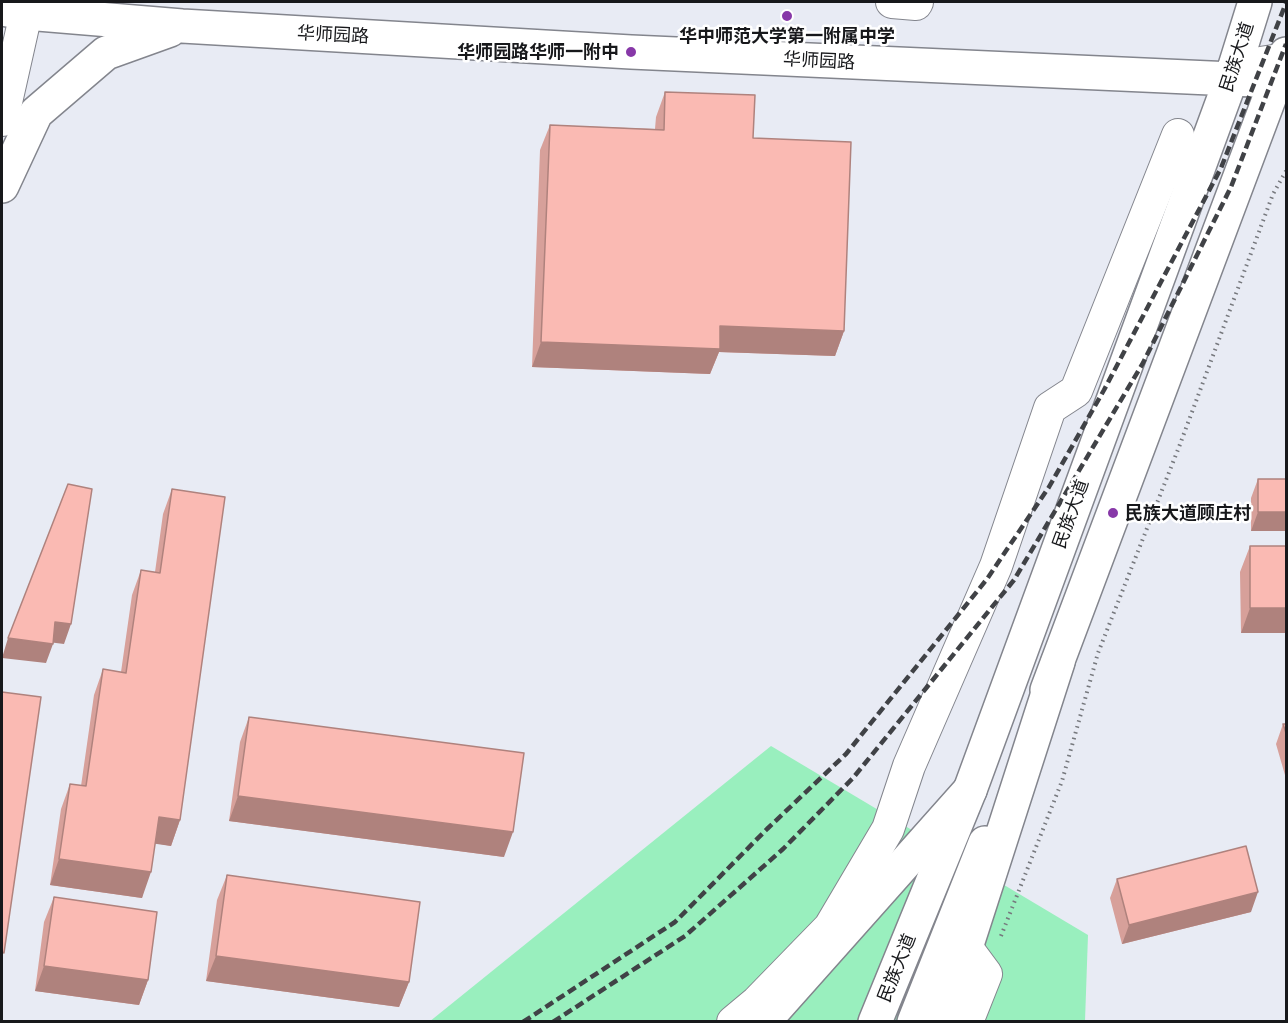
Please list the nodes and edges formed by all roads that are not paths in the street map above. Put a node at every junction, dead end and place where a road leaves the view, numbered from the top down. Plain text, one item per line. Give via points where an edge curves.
1 (892, 2) edge
2 (916, 2) edge
3 (1255, 2) edge
4 (18, 8) edge
5 (182, 26) junction
6 (1284, 67) edge
7 (1233, 73) junction
8 (2, 120) edge
9 (1178, 135) dead end
10 (2, 186) edge
11 (1058, 662) junction
12 (970, 790) junction
13 (966, 947) junction
14 (733, 1022) edge
15 (761, 1022) edge
16 (875, 1022) edge
17 (914, 1022) edge
18 (942, 1022) edge
19 (967, 1022) edge

1 - 2 street
3 - 7 main road, 民族大道
4 - 5 main road, 华师园路
4 - 8 street
5 - 7 main road, 华师园路 via 631,52
5 - 10 main road via 106,53 36,113
6 - 7 main road, 华师园路
6 - 11 main road, 民族大道
7 - 12 main road, 民族大道
9 - 14 street via 1076,392 1050,408 996,566 909,766 888,829 830,927
11 - 13 main road
11 - 17 main road, 民族大道
12 - 15 main road
12 - 16 main road, 民族大道
13 - 18 main road
13 - 19 street via 986,974

